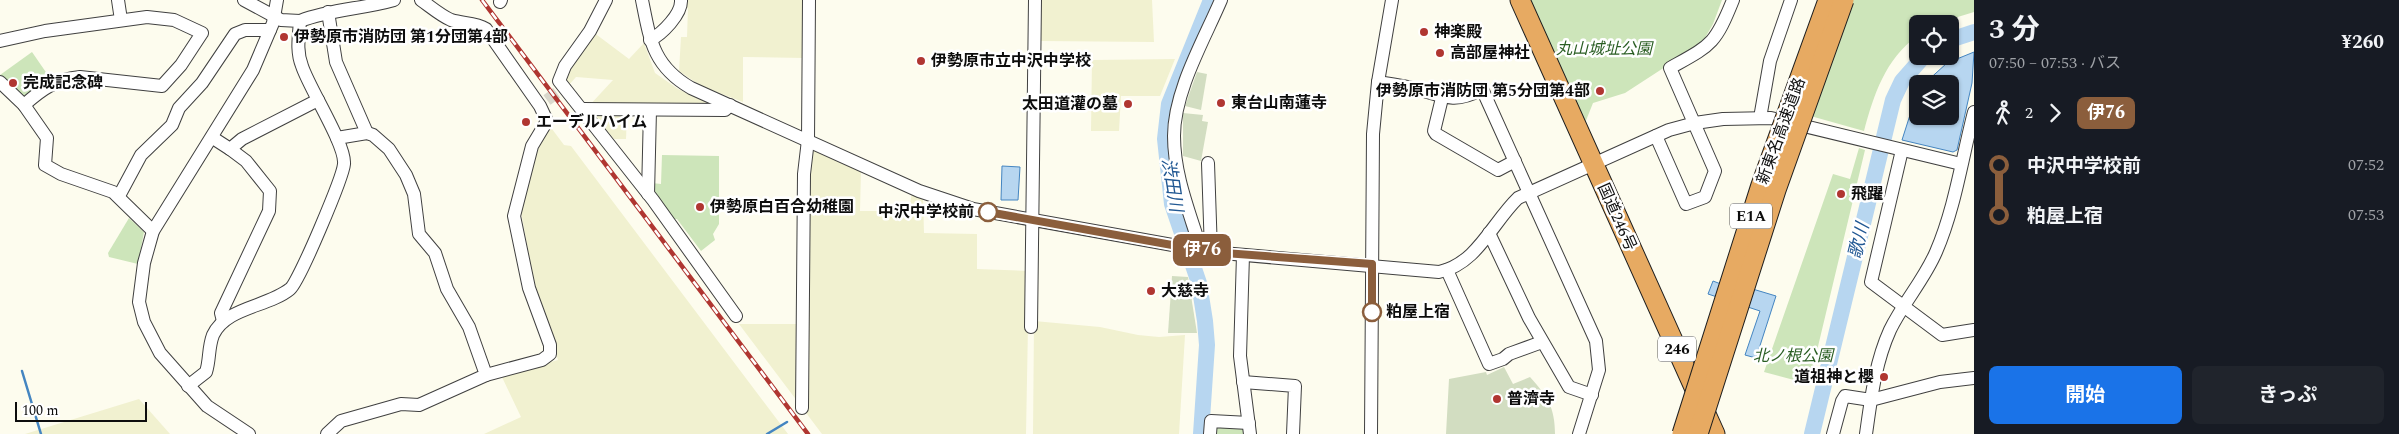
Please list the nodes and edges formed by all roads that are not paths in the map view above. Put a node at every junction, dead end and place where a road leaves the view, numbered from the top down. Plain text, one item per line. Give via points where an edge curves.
1 (118, 0) edge
2 (244, 0) edge
3 (277, 0) edge
4 (394, 0) edge
5 (421, 0) edge
6 (642, 0) edge
7 (681, 0) edge
8 (809, 0) edge
9 (1035, 0) edge
10 (1392, 0) edge
11 (1520, 0) edge
12 (1733, 0) edge
13 (1791, 0) edge
14 (1828, 0) edge
15 (1844, 0) edge
16 (600, 2) edge
17 (1219, 2) edge
18 (324, 8) edge
19 (275, 17) junction
20 (121, 20) junction
21 (300, 21) junction
22 (270, 30) junction
23 (650, 40) junction
24 (0, 41) edge
25 (0, 82) edge
26 (1378, 82) junction
27 (1442, 98) junction
28 (318, 100) junction
29 (24, 105) junction
30 (730, 105) junction
31 (582, 109) junction
32 (650, 110) junction
33 (1974, 112) edge
34 (1760, 118) junction
35 (1695, 123) junction
36 (367, 133) junction
37 (1656, 136) junction
38 (213, 138) junction
39 (337, 138) junction
40 (808, 140) junction
41 (230, 149) junction
42 (1899, 149) junction
43 (1515, 161) junction
44 (1208, 163) dead end
45 (1961, 164) junction
46 (1594, 165) junction
47 (1530, 192) junction
48 (648, 194) junction
49 (118, 196) junction
50 (1033, 220) junction
51 (153, 231) junction
52 (1490, 233) junction
53 (1203, 250) junction
54 (1243, 254) junction
55 (1372, 264) junction
56 (1447, 270) junction
57 (1902, 307) junction
58 (736, 316) dead end
59 (223, 321) junction
60 (1031, 327) dead end
61 (1974, 330) edge
62 (1542, 342) junction
63 (486, 375) junction
64 (1974, 378) edge
65 (1243, 382) junction
66 (188, 386) junction
67 (1592, 395) junction
68 (1871, 400) junction
69 (802, 408) dead end
70 (1250, 428) edge
71 (249, 434) edge
72 (327, 434) edge
73 (1210, 434) edge
74 (1293, 434) edge
75 (1372, 434) edge
76 (1579, 434) edge
77 (1682, 434) edge
78 (1698, 434) edge
79 (1715, 434) edge
80 (1834, 434) edge
81 (1866, 434) edge

1 - 20 street
2 - 19 street
3 - 19 street
4 - 18 street via 369,7
5 - 63 street via 442,16 479,25 486,30 543,103 547,120 532,146 514,216 529,288 550,345 550,354 542,360
6 - 23 street
7 - 23 street via 678,13
8 - 40 street
9 - 50 street
10 - 26 street
11 - 46 highway, 国道246号 / 246
12 - 35 street via 1712,42 1670,68
13 - 34 street via 1770,61
14 - 77 highway, 新東名高速道路 / E1A, bridge via 1758,194
15 - 78 highway, 新東名高速道路 / E1A, bridge via 1776,190
16 - 31 street via 584,40 565,66 560,81 560,89
17 - 53 street via 1181,96 1174,127 1183,197
18 - 21 street
18 - 36 street via 336,62
19 - 21 street
19 - 22 street
20 - 24 street
20 - 29 street via 163,18 202,33 181,65 162,86 69,78 43,88
21 - 28 street via 297,46 301,65
22 - 38 street via 253,70
22 - 49 street via 246,30 235,34 202,83 179,108 172,125 141,156
23 - 30 street via 660,62 675,78
25 - 29 street
26 - 27 street
26 - 55 street
27 - 43 street via 1468,97 1484,91
27 - 43 street via 1436,134 1498,170
28 - 39 street
28 - 41 street via 242,139
29 - 49 street via 47,138 45,165
30 - 32 street via 725,110
30 - 40 street
31 - 32 street
31 - 48 street
32 - 48 street
33 - 45 street
34 - 35 street
34 - 42 street
35 - 37 street
35 - 37 street via 1715,171 1705,197 1686,204
36 - 39 street
36 - 63 street via 389,149 406,175 414,194 419,234 435,253 447,288 469,327
37 - 46 street
38 - 41 street
38 - 51 street
39 - 59 street via 345,163 306,263 292,288
40 - 50 street via 952,204
40 - 69 street via 804,174
41 - 59 street via 246,161 270,191 269,211 221,313
42 - 45 street
42 - 57 street via 1871,282
43 - 47 street
44 - 53 street
45 - 57 street via 1946,226 1936,252 1922,280
46 - 47 street
46 - 79 highway, 国道246号 / 246
47 - 52 street via 1506,209
47 - 67 street via 1596,341 1599,365
48 - 58 street
49 - 51 street
50 - 53 street
50 - 60 street
51 - 66 street via 144,263 141,312 160,353
52 - 56 street via 1471,255
52 - 62 street
53 - 54 street
54 - 55 street
54 - 65 street via 1240,356
55 - 56 street via 1439,272
55 - 75 street
56 - 62 street via 1489,364
57 - 61 street via 1942,335
57 - 68 street via 1882,352
59 - 66 street via 209,347 206,372
62 - 67 street via 1569,387
63 - 72 street via 419,405 401,404 341,421
64 - 68 street via 1940,382
65 - 70 street
65 - 74 street via 1294,386
66 - 71 street via 213,412
67 - 76 street
68 - 80 street via 1843,398
68 - 81 street
70 - 73 street via 1211,421

